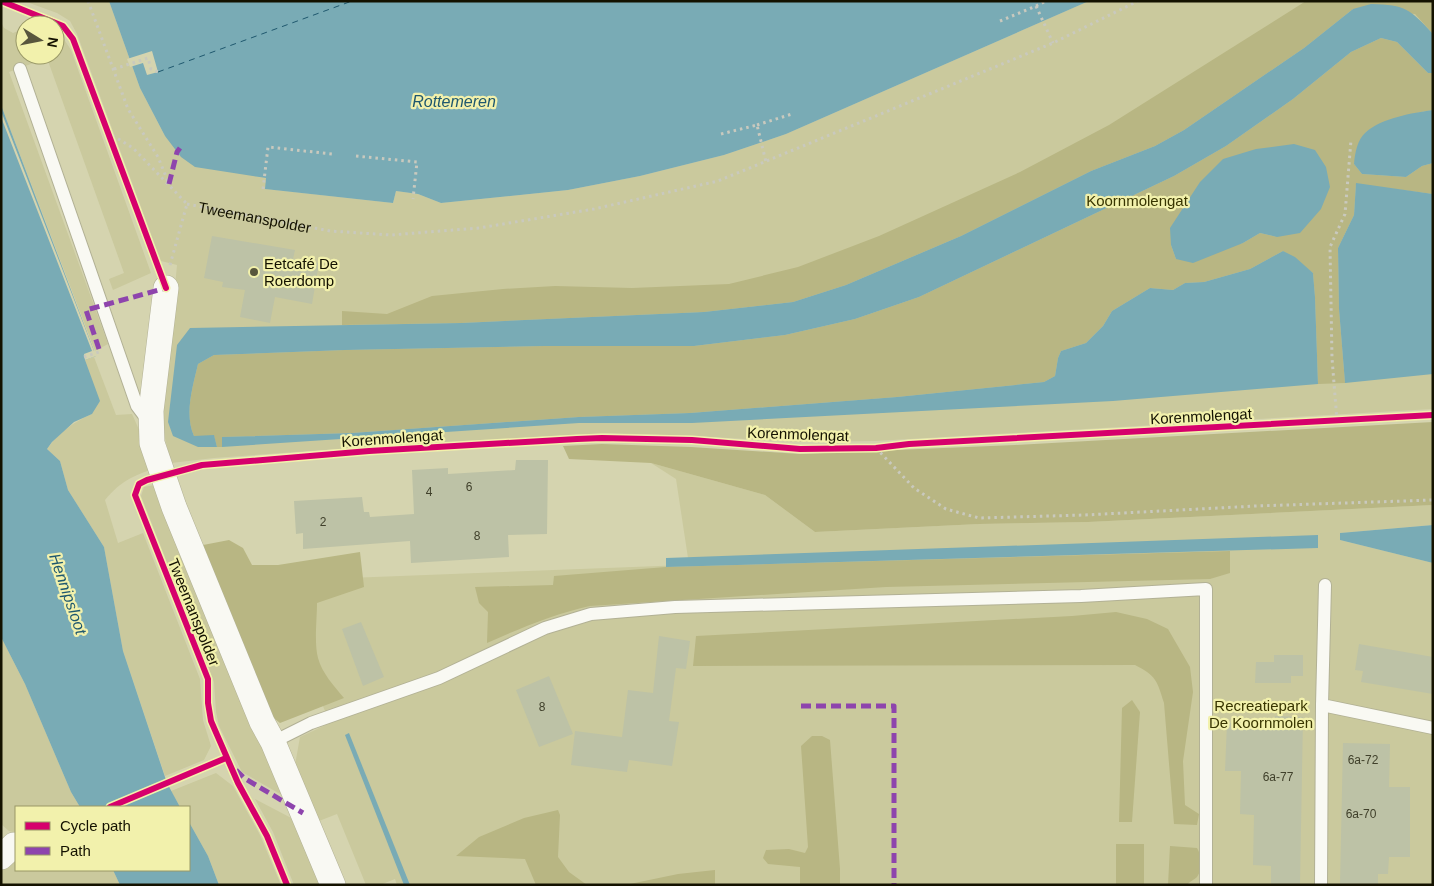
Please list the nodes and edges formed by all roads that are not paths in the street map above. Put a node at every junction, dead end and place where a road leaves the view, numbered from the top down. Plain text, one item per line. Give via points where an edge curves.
1 (20, 69) dead end
2 (166, 288) road end
3 (152, 426) junction
4 (1326, 585) dead end
5 (1322, 704) junction
6 (1433, 728) edge
7 (273, 742) junction
8 (333, 885) edge
9 (1206, 885) edge
10 (1321, 885) edge

1 - 3 lane via 137,406
2 - 3 street, Tweemanspolder via 151,411
3 - 7 street, Tweemanspolder via 152,443 174,508
4 - 5 lane
5 - 6 lane
5 - 10 lane
7 - 8 street, Tweemanspolder
7 - 9 lane via 311,723 439,678 545,628 591,614 675,607 1081,596 1206,589

